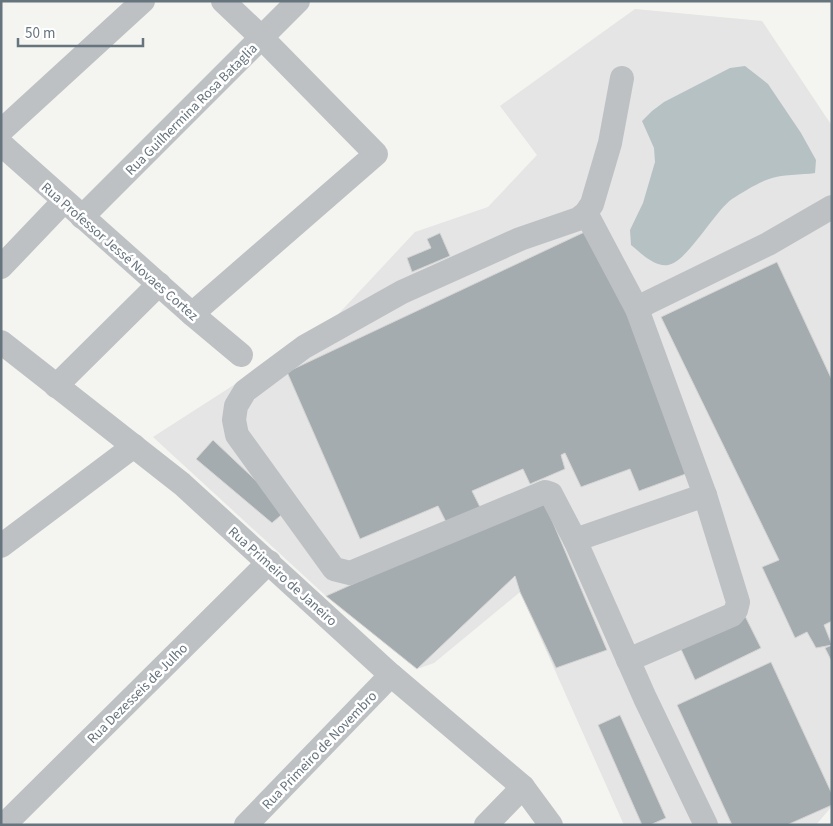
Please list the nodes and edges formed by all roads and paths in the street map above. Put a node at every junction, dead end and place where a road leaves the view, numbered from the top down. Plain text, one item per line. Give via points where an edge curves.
1 (143, 1) edge
2 (223, 1) edge
3 (298, 1) edge
4 (262, 38) junction
5 (622, 78) dead end
6 (1, 131) edge
7 (1, 144) edge
8 (64, 201) junction
9 (832, 207) edge
10 (586, 213) junction
11 (82, 217) junction
12 (1, 268) edge
13 (158, 284) junction
14 (637, 309) junction
15 (192, 314) junction
16 (5, 351) edge
17 (241, 355) dead end
18 (56, 386) junction
19 (134, 446) junction
20 (705, 495) junction
21 (575, 540) junction
22 (1, 546) edge
23 (270, 562) junction
24 (628, 660) junction
25 (391, 675) junction
26 (523, 787) junction
27 (4, 825) edge
28 (246, 825) edge
29 (486, 825) edge
30 (551, 825) edge
31 (706, 825) edge

1 - 6 street
2 - 4 street
3 - 4 street, Rua Guilhermina Rosa Bataglia
4 - 11 street, Rua Guilhermina Rosa Bataglia
4 - 15 street via 376,154
5 - 10 street via 610,144 592,204
7 - 8 street, Rua Professor Jessé Novaes Cortez
8 - 11 street, Rua Professor Jessé Novaes Cortez
8 - 12 street
9 - 14 street via 768,244
10 - 14 street
10 - 21 street via 402,292 304,347 245,392 236,406 234,420 237,435 334,569 350,573 545,492 556,501
11 - 13 street, Rua Professor Jessé Novaes Cortez
13 - 15 street, Rua Professor Jessé Novaes Cortez
13 - 18 street
14 - 20 street
15 - 17 street, Rua Professor Jessé Novaes Cortez
16 - 18 street, Rua Primeiro de Janeiro
18 - 19 street, Rua Primeiro de Janeiro
19 - 22 street
19 - 23 street, Rua Primeiro de Janeiro
20 - 21 street
20 - 24 street via 738,602 736,610 732,615
21 - 24 street
23 - 25 street, Rua Primeiro de Janeiro
23 - 27 street, Rua Dezesseis de Julho
24 - 31 street
25 - 26 street, Rua Primeiro de Janeiro
25 - 28 street, Rua Primeiro de Novembro
26 - 29 street
26 - 30 street, Rua Primeiro de Janeiro

